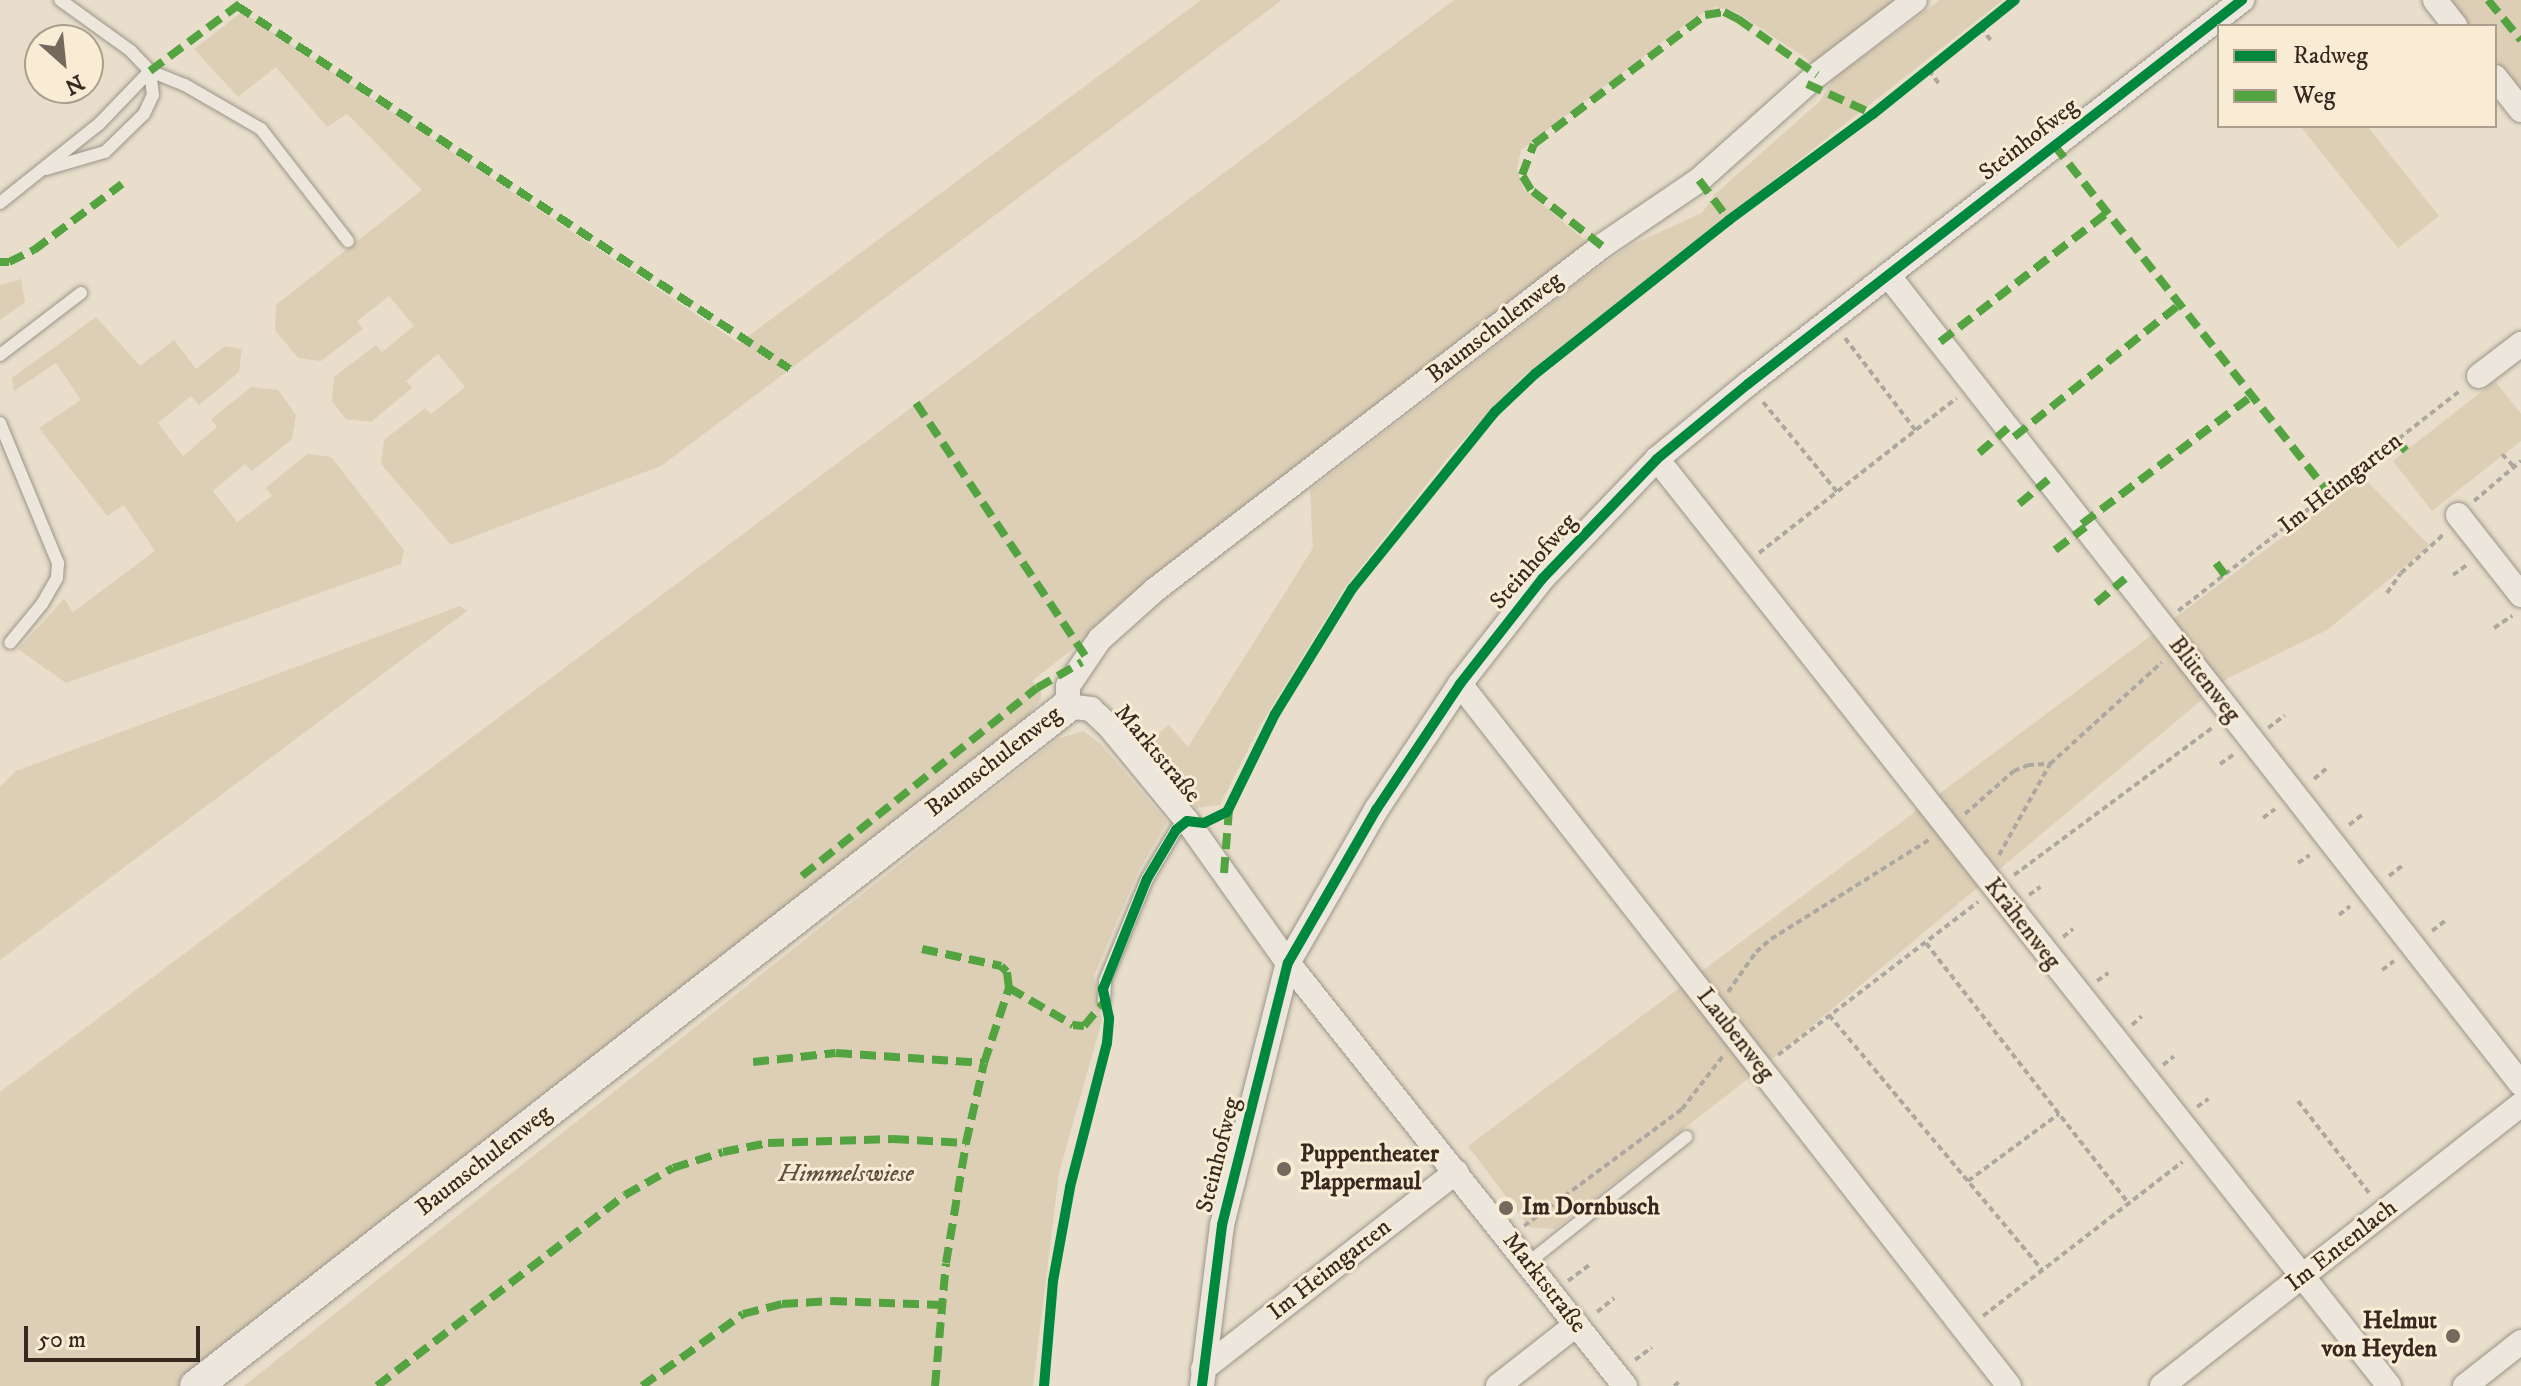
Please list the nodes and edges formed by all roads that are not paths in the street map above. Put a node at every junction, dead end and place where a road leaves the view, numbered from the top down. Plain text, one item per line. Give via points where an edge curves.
1 (60, 0) edge
2 (1915, 0) edge
3 (2242, 0) edge
4 (2435, 0) edge
5 (2453, 24) edge
6 (150, 71) junction
7 (2497, 80) edge
8 (2521, 110) edge
9 (45, 169) junction
10 (0, 203) edge
11 (348, 241) dead end
12 (1888, 275) junction
13 (81, 293) dead end
14 (2521, 344) edge
15 (0, 355) edge
16 (2479, 376) road end
17 (0, 423) edge
18 (1657, 459) junction
19 (2458, 515) dead end
20 (2521, 595) edge
21 (10, 643) dead end
22 (1460, 684) junction
23 (1068, 706) junction
24 (1187, 821) junction
25 (1288, 963) junction
26 (1104, 1002) dead end
27 (2521, 1084) edge
28 (2521, 1105) edge
29 (1686, 1137) dead end
30 (1456, 1172) junction
31 (1529, 1262) junction
32 (2301, 1278) junction
33 (1577, 1324) junction
34 (2521, 1342) edge
35 (1202, 1377) edge
36 (196, 1386) edge
37 (1498, 1386) edge
38 (1625, 1386) edge
39 (2009, 1386) edge
40 (2162, 1386) edge
41 (2389, 1386) edge
42 (2465, 1386) edge

1 - 6 lane
2 - 23 street, Baumschulenweg via 1817,75 1699,180 1602,246 1156,589 1082,662 1068,686
3 - 12 street, Steinhofweg
4 - 5 street
6 - 9 lane
6 - 9 lane via 153,95 144,114 116,144 92,158
6 - 11 lane via 261,129
7 - 8 street
9 - 10 lane
12 - 18 street, Steinhofweg
12 - 27 street, Blütenweg
13 - 15 lane
14 - 16 street
17 - 21 lane via 58,563 57,578 42,604
18 - 22 street, Steinhofweg via 1542,579
18 - 32 street, Krähenweg
19 - 20 street
22 - 25 street, Steinhofweg via 1376,810
22 - 39 street, Laubenweg
23 - 24 street, Marktstraße via 1100,715
23 - 36 street, Baumschulenweg
24 - 25 street, Marktstraße
24 - 26 lane via 1147,879 1105,981
25 - 30 street, Marktstraße
25 - 35 street, Steinhofweg via 1222,1225
28 - 32 street, Im Entenlach
29 - 31 lane
30 - 31 street, Marktstraße
30 - 35 street, Im Heimgarten
31 - 33 street, Marktstraße
32 - 40 street, Im Entenlach
32 - 41 street, Krähenweg
33 - 37 street
33 - 38 street, Marktstraße
34 - 42 street

